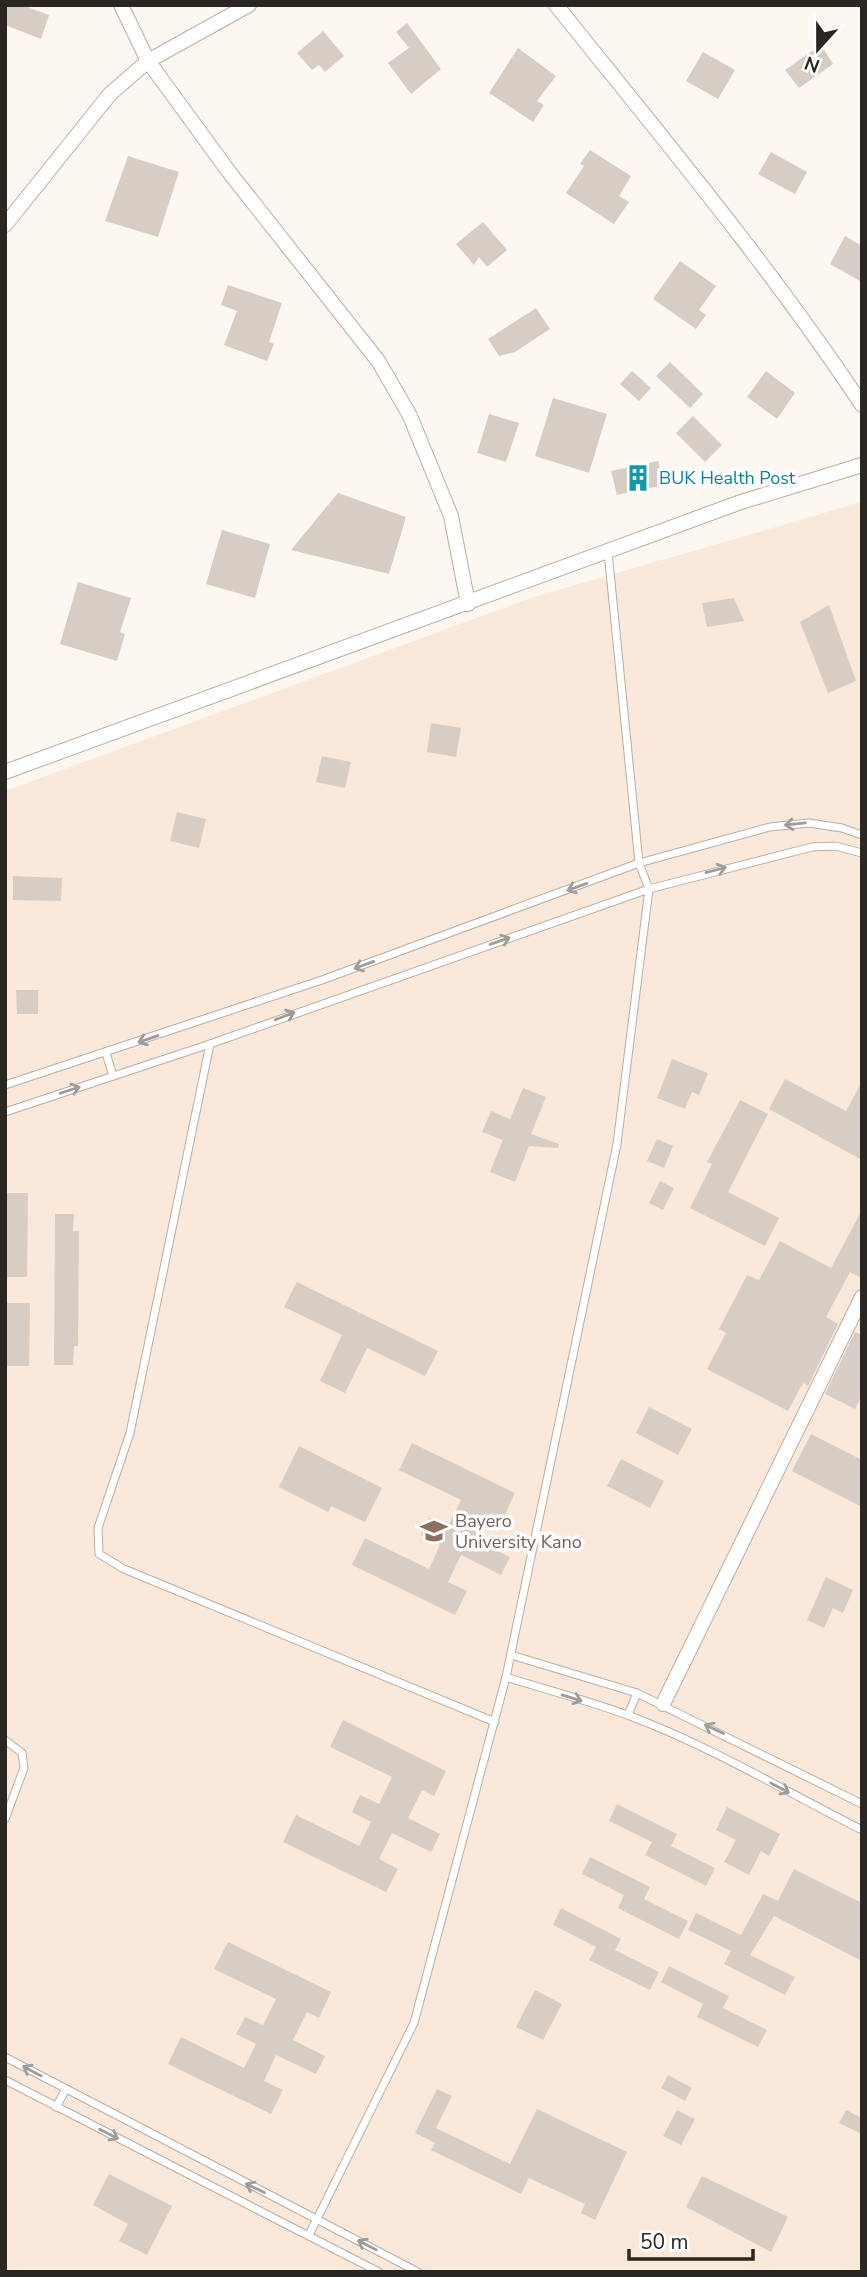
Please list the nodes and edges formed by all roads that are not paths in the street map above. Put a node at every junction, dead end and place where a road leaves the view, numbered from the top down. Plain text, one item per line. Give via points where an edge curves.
1 (121, 5) edge
2 (249, 5) edge
3 (556, 5) edge
4 (148, 61) junction
5 (5, 225) edge
6 (862, 405) edge
7 (862, 465) edge
8 (608, 552) junction
9 (468, 604) junction
10 (5, 772) edge
11 (862, 835) edge
12 (862, 853) edge
13 (639, 863) junction
14 (649, 888) junction
15 (211, 1044) junction
16 (106, 1054) junction
17 (113, 1076) junction
18 (5, 1085) edge
19 (5, 1112) edge
20 (862, 1297) edge
21 (511, 1655) junction
22 (506, 1677) junction
23 (637, 1693) junction
24 (663, 1704) junction
25 (628, 1715) junction
26 (495, 1722) junction
27 (5, 1740) edge
28 (862, 1804) edge
29 (5, 1819) edge
30 (862, 1830) edge
31 (5, 2057) edge
32 (5, 2080) edge
33 (66, 2089) junction
34 (56, 2107) junction
35 (317, 2217) junction
36 (309, 2235) junction
37 (379, 2272) edge
38 (418, 2272) edge

1 - 4 street
2 - 4 street
3 - 6 street via 684,165
4 - 5 street via 110,94
4 - 9 street via 379,362 410,416 451,516
7 - 8 street via 741,502
8 - 9 street
8 - 13 lane
9 - 10 street
11 -> 13 lane via 809,823 770,827
14 -> 12 lane via 812,847 835,846
13 - 14 lane
13 -> 16 lane via 323,980
15 -> 14 lane
14 - 21 lane via 617,1144
15 - 17 lane
15 - 26 lane via 130,1433 98,1528 99,1554 124,1569
16 - 17 lane
16 - 18 lane
19 -> 17 lane
20 - 24 street
21 - 22 lane
21 - 23 lane
22 -> 25 lane
22 - 26 lane
23 - 24 lane
23 - 25 lane
28 -> 24 lane
25 -> 30 lane via 704,1748
26 - 35 lane via 414,2023
27 - 29 lane via 22,1753 23,1768
33 -> 31 lane
32 - 34 lane
33 - 34 lane
35 -> 33 lane
34 -> 36 lane
35 - 36 lane
38 -> 35 lane
36 - 37 lane

